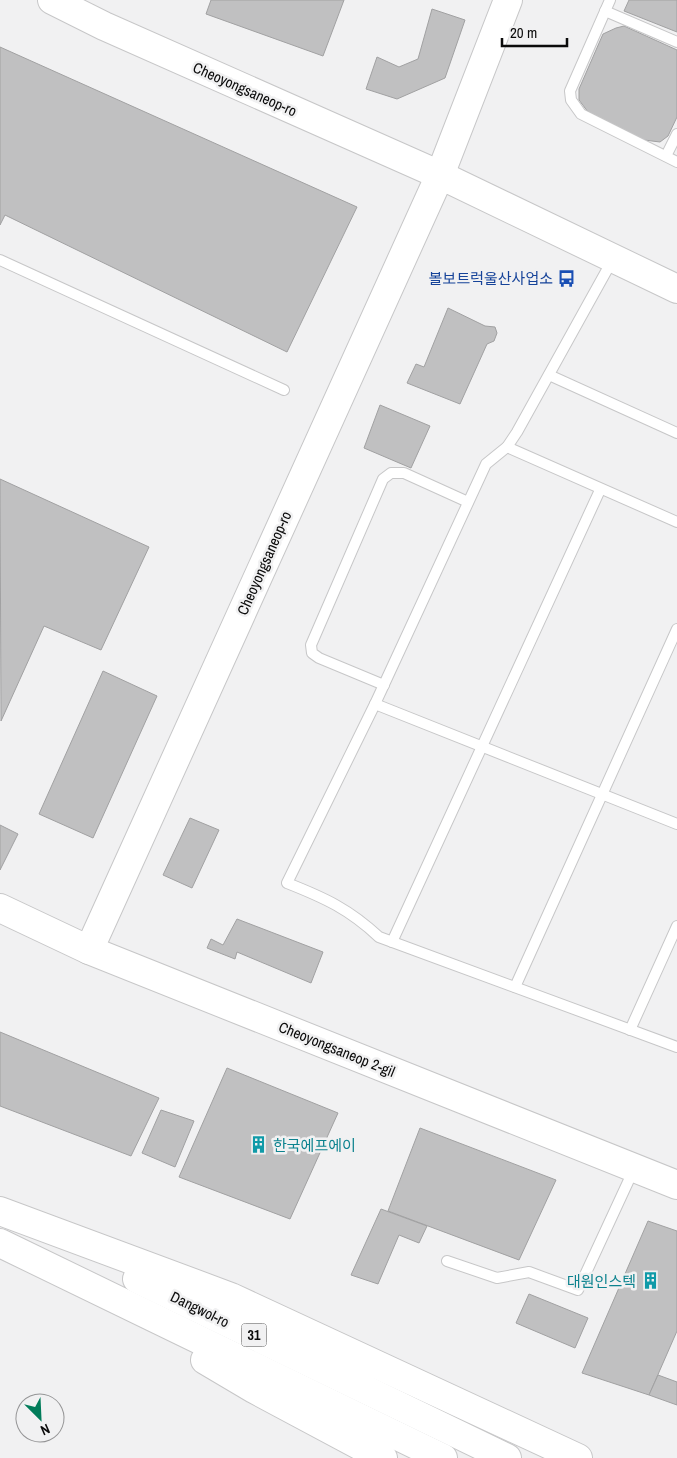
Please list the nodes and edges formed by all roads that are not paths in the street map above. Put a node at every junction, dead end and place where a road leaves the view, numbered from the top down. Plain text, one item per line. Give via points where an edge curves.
1 (52, 0) edge
2 (508, 0) edge
3 (610, 0) edge
4 (605, 11) junction
5 (677, 42) edge
6 (677, 134) edge
7 (666, 156) junction
8 (677, 162) edge
9 (440, 175) junction
10 (613, 258) junction
11 (0, 260) edge
12 (677, 289) edge
13 (548, 375) junction
14 (284, 390) dead end
15 (677, 433) edge
16 (506, 447) junction
17 (600, 490) junction
18 (468, 502) junction
19 (677, 522) edge
20 (677, 629) edge
21 (384, 685) junction
22 (375, 704) junction
23 (482, 746) junction
24 (603, 794) junction
25 (677, 824) edge
26 (0, 908) edge
27 (677, 926) edge
28 (392, 942) junction
29 (89, 950) junction
30 (516, 987) junction
31 (630, 1030) junction
32 (677, 1047) edge
33 (635, 1168) junction
34 (677, 1185) edge
35 (0, 1212) edge
36 (0, 1243) edge
37 (38, 1260) junction
38 (447, 1261) dead end
39 (383, 1458) edge
40 (443, 1458) edge
41 (507, 1458) edge
42 (578, 1458) edge

1 - 9 main road, Cheoyongsaneop-ro
2 - 9 main road, Cheoyongsaneop-ro
3 - 4 lane
4 - 5 lane
4 - 7 lane via 570,91 571,100 581,114
6 - 7 lane
7 - 8 lane
9 - 10 main road, Cheoyongsaneop-ro
9 - 29 main road, Cheoyongsaneop-ro
10 - 12 main road, Cheoyongsaneop-ro
10 - 13 lane
11 - 14 lane
13 - 15 lane
13 - 16 lane
16 - 17 lane
16 - 18 lane via 486,464
17 - 19 lane
17 - 23 lane
18 - 21 lane
18 - 21 lane via 404,473 391,474 383,479 311,645 312,653 319,658
20 - 24 lane
21 - 22 lane
22 - 23 lane
22 - 28 lane via 287,883 334,902 379,937
23 - 24 lane
23 - 28 lane
24 - 25 lane
24 - 30 lane
26 - 29 main road, Cheoyongsaneop 2-gil
27 - 31 lane
28 - 30 lane
29 - 33 main road, Cheoyongsaneop 2-gil
30 - 31 lane
31 - 32 lane
33 - 34 main road, Cheoyongsaneop 2-gil
33 - 38 lane via 578,1290 529,1272 497,1278
35 - 41 main road, Dangwol-ro / 31
35 - 42 main road via 231,1297
36 - 37 main road, Dangwol-ro / 31
37 - 39 main road via 254,1389
37 - 40 main road, Dangwol-ro / 31

